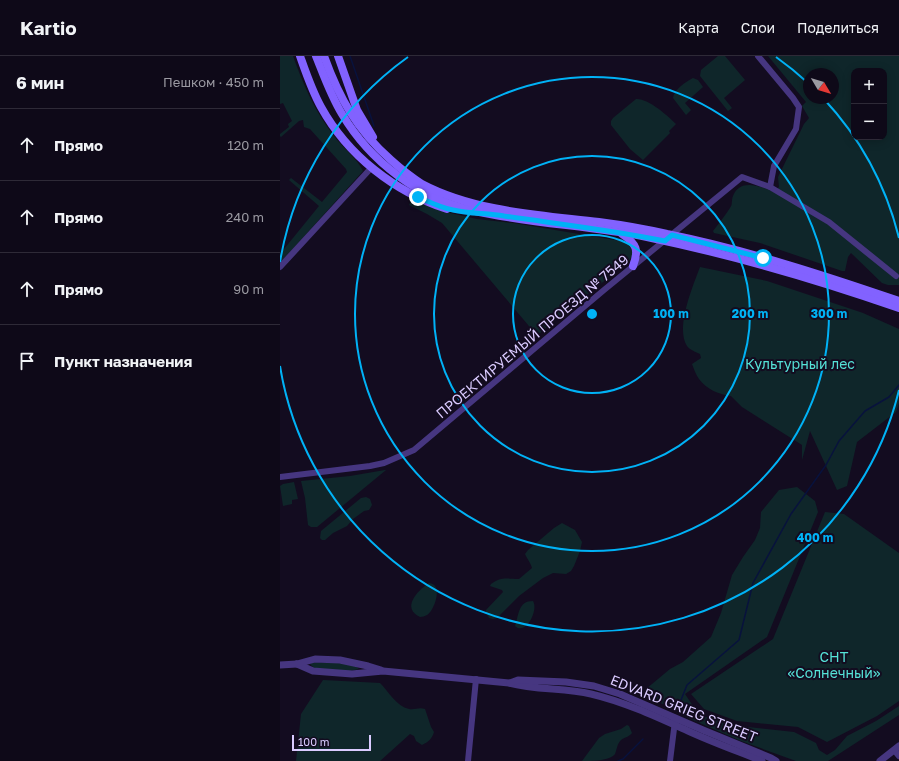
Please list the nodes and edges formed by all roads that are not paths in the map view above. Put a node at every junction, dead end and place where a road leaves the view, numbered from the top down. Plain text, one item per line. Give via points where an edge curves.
1 (300, 56) edge
2 (316, 56) edge
3 (324, 56) edge
4 (338, 56) edge
5 (758, 56) edge
6 (392, 161) junction
7 (372, 167) junction
8 (770, 187) junction
9 (486, 213) junction
10 (620, 232) junction
11 (668, 238) junction
12 (633, 266) junction
13 (280, 267) edge
14 (896, 276) dead end
15 (899, 301) edge
16 (899, 308) edge
17 (280, 477) edge
18 (298, 664) junction
19 (280, 665) edge
20 (383, 671) junction
21 (476, 679) junction
22 (675, 721) junction
23 (897, 751) edge
24 (468, 761) edge
25 (670, 761) edge
26 (762, 761) edge
27 (776, 761) edge
28 (880, 761) edge

1 - 7 main road via 310,86 327,117 346,143
2 - 9 main road via 342,114 376,156 398,176 429,196
3 - 6 main road via 348,111 369,140
4 - 6 main road via 349,90 364,122
5 - 8 street via 798,107 796,130 774,166
6 - 11 main road via 421,183 466,201 528,213 598,222
7 - 9 main road via 401,188 433,204 452,210
7 - 13 street
8 - 11 street, ПРОЕКТИРУЕМЫЙ ПРОЕЗД № 7549 via 742,177
8 - 14 street via 829,222
9 - 10 main road
10 - 11 main road
10 - 12 main road via 636,246
11 - 12 street, ПРОЕКТИРУЕМЫЙ ПРОЕЗД № 7549
11 - 15 main road via 697,240 778,262
11 - 16 main road via 824,283
12 - 17 street, ПРОЕКТИРУЕМЫЙ ПРОЕЗД № 7549 via 414,450 384,463
18 - 19 street, EDVARD GRIEG STREET
18 - 20 street, EDVARD GRIEG STREET via 313,671 352,674
18 - 20 street, EDVARD GRIEG STREET via 315,659 340,660
20 - 21 street, EDVARD GRIEG STREET
21 - 22 street, EDVARD GRIEG STREET via 509,683 518,680 566,682 594,686 620,694
21 - 24 street
22 - 25 street
22 - 26 street, EDVARD GRIEG STREET via 701,736
22 - 27 street, EDVARD GRIEG STREET
23 - 28 street

